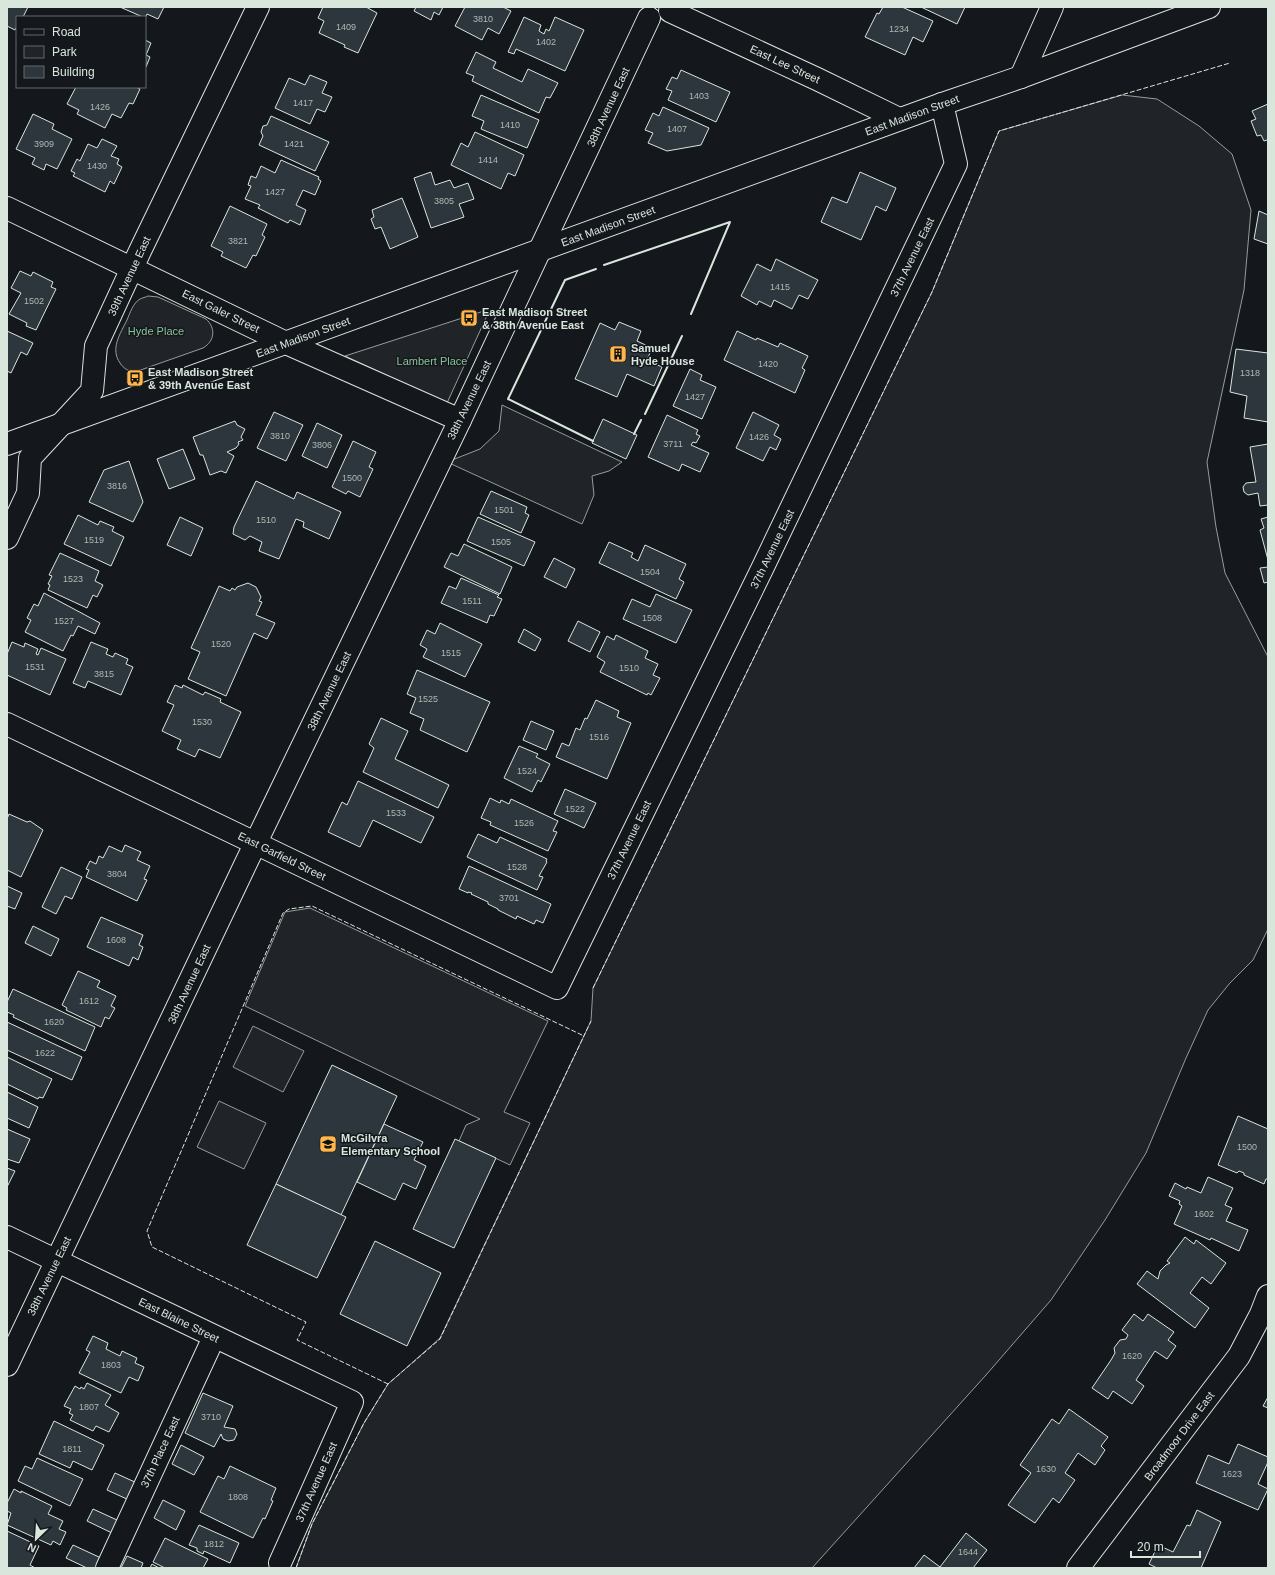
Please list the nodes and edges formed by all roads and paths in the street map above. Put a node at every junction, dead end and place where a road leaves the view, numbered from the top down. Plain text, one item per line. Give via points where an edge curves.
1 (258, 7) edge
2 (1052, 7) edge
3 (1208, 7) edge
4 (671, 9) edge
5 (645, 12) edge
6 (1021, 76) junction
7 (942, 104) junction
8 (900, 119) junction
9 (7, 208) edge
10 (540, 251) junction
11 (132, 268) junction
12 (286, 343) junction
13 (460, 420) junction
14 (60, 425) junction
15 (7, 444) edge
16 (7, 538) edge
17 (7, 724) edge
18 (256, 843) junction
19 (557, 988) joint
20 (7, 1237) edge
21 (57, 1261) junction
22 (1268, 1296) edge
23 (214, 1337) junction
24 (7, 1364) edge
25 (352, 1402) joint
26 (280, 1563) dead end
27 (107, 1568) edge
28 (1078, 1568) edge

1 - 11 street, 39th Avenue East
2 - 6 street
3 - 6 street, East Madison Street
4 - 5 street via 662,19 656,20
4 - 8 street, East Lee Street
5 - 10 street, 38th Avenue East
6 - 7 street, East Madison Street
7 - 8 street, East Madison Street
7 - 19 street, 37th Avenue East via 956,164
8 - 10 street, East Madison Street
9 - 11 street, East Galer Street
10 - 12 street, East Madison Street
10 - 13 street, 38th Avenue East
11 - 12 street, East Galer Street
11 - 14 street, 39th Avenue East via 96,346 92,391
12 - 13 street, East Galer Street
12 - 14 street, East Madison Street
13 - 18 street, 38th Avenue East
14 - 15 street, East Madison Street
14 - 16 street, 39th Avenue East via 30,458 28,493
17 - 18 street, East Garfield Street
18 - 19 street, East Garfield Street
18 - 21 street, 38th Avenue East
20 - 21 street, East Blaine Street
21 - 23 street, East Blaine Street
21 - 24 street, 38th Avenue East
22 - 28 street, Broadmoor Drive East via 1239,1356
23 - 25 street, East Blaine Street
23 - 27 street, 37th Place East
25 - 26 street, 37th Avenue East

